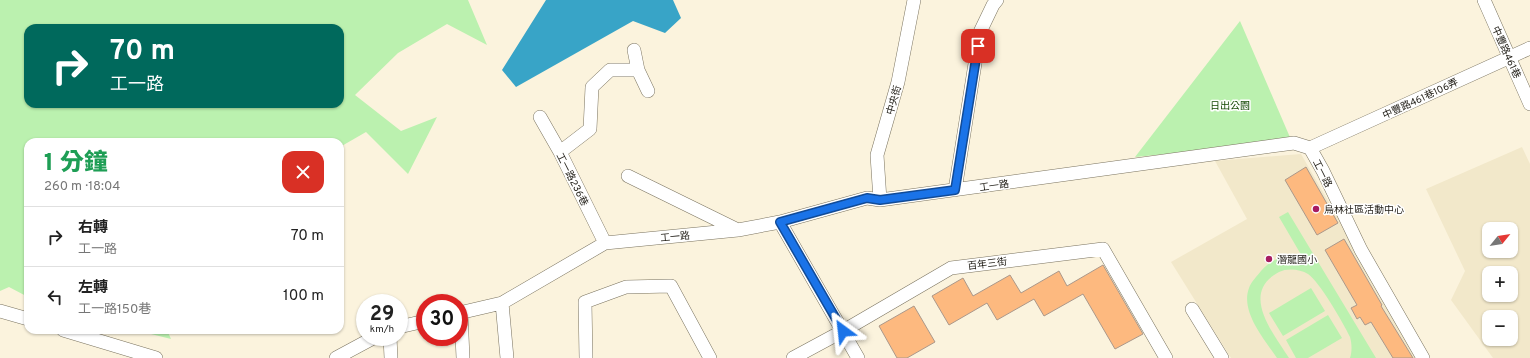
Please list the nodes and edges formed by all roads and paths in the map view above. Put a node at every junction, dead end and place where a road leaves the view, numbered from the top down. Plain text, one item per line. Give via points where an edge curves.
1 (914, 0) edge
2 (997, 0) edge
3 (1484, 0) edge
4 (1530, 48) edge
5 (634, 50) dead end
6 (1508, 57) junction
7 (638, 70) junction
8 (648, 91) dead end
9 (1530, 104) edge
10 (540, 117) dead end
11 (1310, 148) junction
12 (560, 152) junction
13 (628, 176) dead end
14 (955, 190) junction
15 (880, 200) junction
16 (780, 222) junction
17 (738, 230) junction
18 (605, 242) junction
19 (502, 303) junction
20 (1192, 309) dead end
21 (0, 311) edge
22 (468, 311) edge
23 (24, 318) edge
24 (843, 331) junction
25 (76, 334) edge
26 (358, 346) edge
27 (390, 346) edge
28 (462, 346) edge
29 (156, 358) edge
30 (336, 358) edge
31 (391, 358) edge
32 (463, 358) edge
33 (507, 358) edge
34 (586, 358) edge
35 (710, 358) edge
36 (793, 358) edge
37 (858, 358) edge
38 (1166, 358) edge
39 (1222, 358) edge
40 (1423, 358) edge

1 - 15 street, 中央街 via 898,82 877,155
2 - 14 street via 992,5 980,32
3 - 6 street, 中豐路461巷
4 - 6 street, 中豐路461巷106弄
5 - 7 street
6 - 9 street, 中豐路461巷
6 - 11 street, 中豐路461巷106弄
7 - 8 street
7 - 12 street via 610,70 592,87 590,129
10 - 12 street, 工一路236巷
11 - 14 street, 工一路 via 1294,143
11 - 40 street, 工一路 via 1361,250
12 - 18 street, 工一路236巷
13 - 17 street
14 - 15 street, 工一路
15 - 16 street, 工一路 via 867,198
16 - 17 street, 工一路
16 - 24 street
17 - 18 street, 工一路
18 - 19 street, 工一路
19 - 22 street, 工一路
19 - 33 street
20 - 39 street
21 - 23 street
24 - 36 street, 百年三街
24 - 37 street
24 - 38 street, 百年三街 via 951,268 1103,249
25 - 29 street
26 - 30 street
27 - 31 street
28 - 32 street
34 - 35 street via 585,302 626,287 672,286

